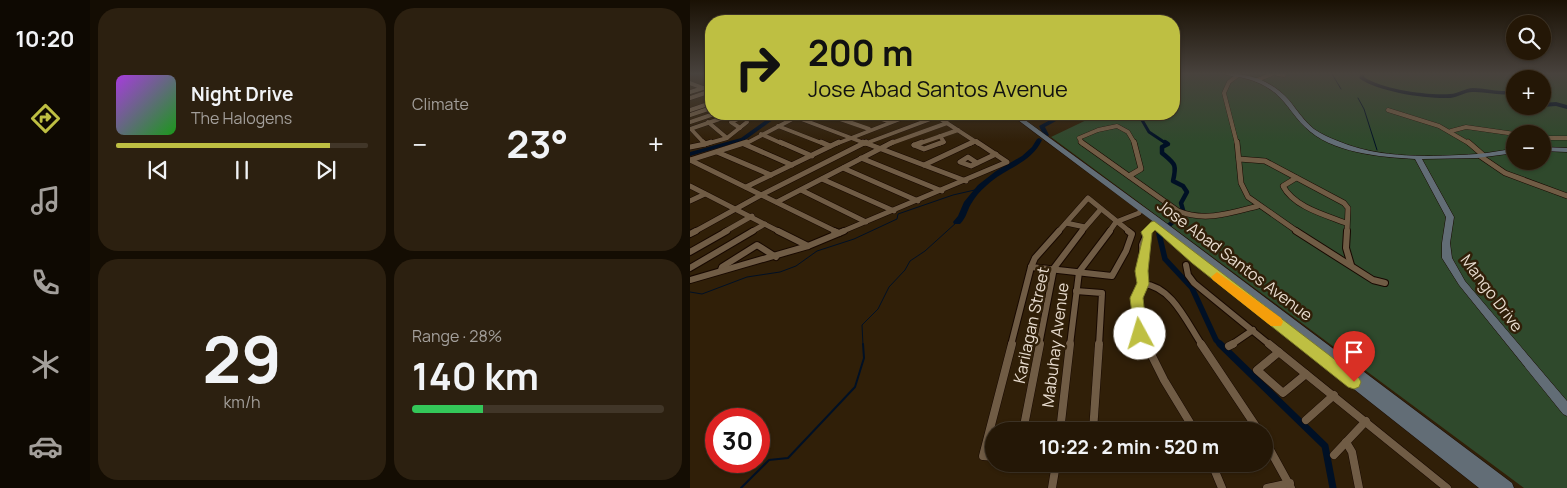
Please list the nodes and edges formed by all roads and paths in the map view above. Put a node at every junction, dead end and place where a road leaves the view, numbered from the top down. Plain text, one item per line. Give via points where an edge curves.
1 (698, 97) edge
2 (1225, 97) edge
3 (1282, 97) edge
4 (704, 99) dead end
5 (705, 105) edge
6 (690, 110) edge
7 (705, 110) edge
8 (1388, 110) dead end
9 (690, 115) edge
10 (705, 117) edge
11 (714, 120) edge
12 (736, 120) edge
13 (791, 120) edge
14 (805, 120) edge
15 (843, 120) edge
16 (882, 120) edge
17 (894, 120) edge
18 (922, 120) edge
19 (942, 120) edge
20 (1016, 120) edge
21 (1021, 120) edge
22 (690, 122) edge
23 (708, 122) junction
24 (747, 122) dead end
25 (888, 122) junction
26 (947, 123) junction
27 (778, 126) junction
28 (740, 128) junction
29 (690, 129) edge
30 (868, 129) junction
31 (958, 130) junction
32 (1451, 131) junction
33 (1506, 133) edge
34 (761, 134) junction
35 (940, 136) junction
36 (850, 137) junction
37 (1043, 137) junction
38 (726, 138) junction
39 (1551, 138) edge
40 (1567, 138) edge
41 (976, 141) junction
42 (865, 143) junction
43 (705, 144) junction
44 (744, 144) junction
45 (830, 146) junction
46 (690, 147) edge
47 (880, 148) junction
48 (1551, 149) edge
49 (1567, 150) edge
50 (717, 152) junction
51 (1506, 152) edge
52 (996, 154) junction
53 (812, 156) junction
54 (1482, 156) junction
55 (1420, 157) junction
56 (861, 158) junction
57 (1239, 159) junction
58 (690, 160) edge
59 (977, 163) dead end
60 (924, 164) junction
61 (792, 165) junction
62 (843, 168) junction
63 (771, 174) junction
64 (1130, 176) junction
65 (1296, 178) junction
66 (822, 179) junction
67 (966, 180) junction
68 (691, 188) edge
69 (746, 188) junction
70 (801, 190) junction
71 (942, 191) junction
72 (705, 194) junction
73 (761, 195) junction
74 (1567, 196) edge
75 (690, 201) edge
76 (918, 201) junction
77 (777, 202) junction
78 (1258, 206) junction
79 (736, 208) junction
80 (1101, 209) junction
81 (894, 211) junction
82 (1139, 211) junction
83 (752, 216) junction
84 (1120, 220) junction
85 (866, 222) junction
86 (1066, 223) junction
87 (765, 224) junction
88 (1346, 224) junction
89 (1085, 227) junction
90 (1162, 227) junction
91 (690, 234) edge
92 (839, 234) junction
93 (808, 246) junction
94 (690, 252) edge
95 (776, 257) junction
96 (1186, 265) dead end
97 (1351, 265) junction
98 (1031, 267) junction
99 (690, 268) edge
100 (1054, 268) junction
101 (721, 270) junction
102 (1079, 272) junction
103 (690, 280) edge
104 (1385, 283) dead end
105 (1143, 284) junction
106 (1076, 291) junction
107 (1253, 330) junction
108 (1229, 346) dead end
109 (1279, 352) junction
110 (1306, 374) junction
111 (1334, 395) junction
112 (1567, 410) edge
113 (1306, 420) dead end
114 (1366, 421) junction
115 (992, 422) edge
116 (1025, 422) edge
117 (1061, 422) edge
118 (1094, 422) edge
119 (1190, 422) edge
120 (1253, 422) edge
121 (1346, 442) junction
122 (1273, 455) edge
123 (1334, 455) dead end
124 (1055, 472) edge
125 (1215, 472) edge
126 (1290, 486) edge
127 (1052, 488) edge
128 (1222, 488) edge
129 (1267, 488) edge
130 (1359, 488) edge
131 (1447, 488) edge
132 (1490, 488) edge
133 (1507, 488) edge

1 - 4 street
2 - 57 street
3 - 55 street via 1310,129 1331,141 1376,152
5 - 6 street
7 - 9 street
8 - 32 street
10 - 22 street
11 - 23 street
12 - 28 street via 731,122
13 - 27 street
14 - 36 street
15 - 30 street
16 - 25 street
17 - 25 street
18 - 42 street
19 - 26 street
20 - 37 main road, Jose Abad Santos Avenue
21 - 37 main road, Jose Abad Santos Avenue
23 - 29 street
23 - 38 street
24 - 28 street
25 - 30 street
26 - 31 street
26 - 47 street
27 - 34 street
27 - 45 street
28 - 38 street
29 - 43 street
30 - 36 street
31 - 35 street
31 - 41 street
32 - 33 street via 1466,127
32 - 54 street
34 - 44 street
34 - 53 street
35 - 35 street via 931,139 914,145 927,149 944,142
36 - 42 street
36 - 45 street
37 - 82 main road, Jose Abad Santos Avenue
38 - 43 street
39 - 40 street
41 - 52 street
41 - 60 street
42 - 47 street
42 - 73 street
43 - 46 street
44 - 50 street
44 - 61 street
45 - 53 street
47 - 56 street
47 - 60 street
48 - 49 main road
50 - 58 street
50 - 63 street
51 - 54 street
52 - 59 street
52 - 67 street via 1007,162
53 - 61 street
54 - 55 street
54 - 74 street via 1505,173
55 - 112 main road, Mango Drive via 1450,217 1447,258 1462,283
56 - 62 street
56 - 71 street
57 - 65 street via 1261,160
57 - 78 street via 1243,190
58 - 69 street
60 - 67 street
61 - 63 street
62 - 66 street
62 - 76 street
63 - 69 street
64 - 64 street via 1081,142 1079,138 1113,126 1122,128 1134,142 1141,163 1141,169
64 - 78 street via 1178,211 1193,217 1206,218
65 - 88 street via 1344,203 1348,208
65 - 88 street via 1283,186 1286,191 1311,208
66 - 70 street
66 - 81 street
67 - 71 street
68 - 72 street
69 - 73 street
70 - 77 street
70 - 85 street
71 - 76 street
72 - 75 street
72 - 79 street
73 - 77 street
73 - 79 street
76 - 81 street
77 - 92 street
78 - 97 street
79 - 83 street
79 - 91 street
80 - 84 street
80 - 86 street via 1088,198
80 - 89 street, Karilagan Street
81 - 85 street
82 - 84 street
82 - 90 main road, Jose Abad Santos Avenue
83 - 87 street
83 - 94 street
84 - 102 street, Mabuhay Avenue
84 - 102 street via 1132,236 1112,276
85 - 92 street
86 - 89 street
86 - 98 street
87 - 93 street
87 - 99 street
88 - 97 street via 1346,248
89 - 100 street, Karilagan Street
90 - 105 street via 1147,232 1142,262
90 - 132 main road, Jose Abad Santos Avenue via 1196,260
90 - 133 main road, Jose Abad Santos Avenue
92 - 93 street
93 - 95 street
95 - 101 street
95 - 101 street via 757,245
96 - 107 street via 1194,283
97 - 104 street
98 - 100 street
98 - 115 street
100 - 102 street
100 - 116 street, Karilagan Street
101 - 103 street
102 - 106 street, Mabuhay Avenue
105 - 119 street via 1136,298 1140,334
105 - 120 street via 1152,284 1172,300
106 - 117 street, Mabuhay Avenue
106 - 118 street via 1102,294
107 - 108 street
107 - 109 street
109 - 110 street
109 - 110 street via 1257,370 1283,393
110 - 111 street
111 - 113 street
111 - 114 street
114 - 121 street
114 - 131 street
121 - 123 street
121 - 130 street via 1352,452
122 - 126 street
124 - 127 street
125 - 128 street
126 - 129 street

